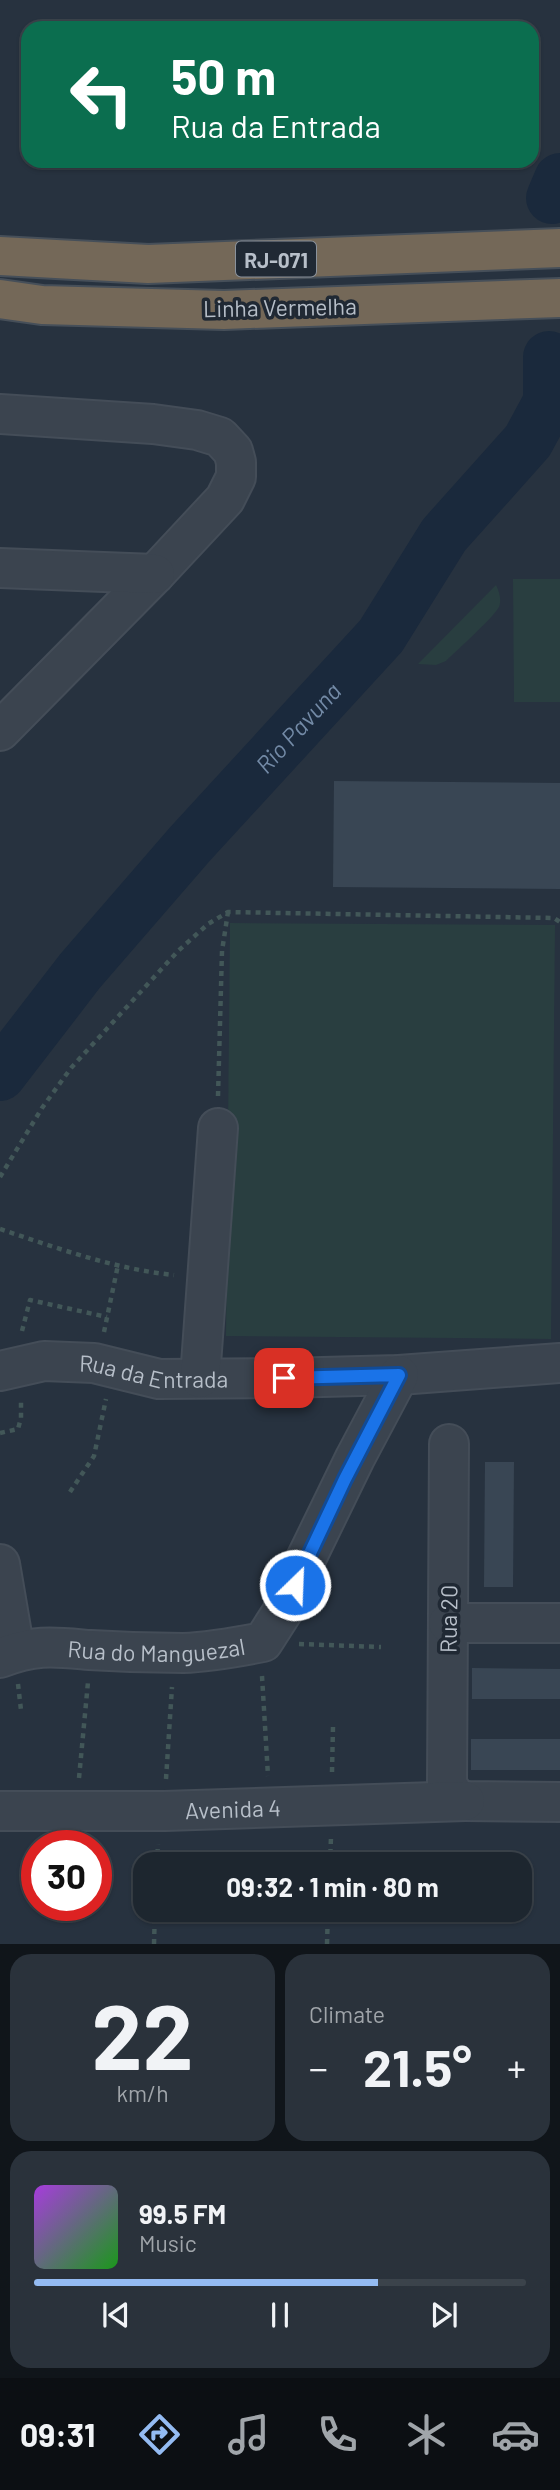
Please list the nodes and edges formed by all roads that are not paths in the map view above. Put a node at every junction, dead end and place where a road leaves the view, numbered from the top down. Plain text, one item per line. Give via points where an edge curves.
1 (560, 248) edge
2 (0, 256) edge
3 (560, 298) edge
4 (0, 299) edge
5 (0, 414) edge
6 (0, 568) edge
7 (155, 574) junction
8 (2, 726) edge
9 (218, 1128) road end
10 (560, 1363) edge
11 (0, 1371) edge
12 (399, 1375) junction
13 (200, 1378) junction
14 (449, 1444) dead end
15 (0, 1564) edge
16 (448, 1623) junction
17 (560, 1623) edge
18 (7, 1655) edge
19 (458, 1797) junction
20 (560, 1802) edge
21 (0, 1811) edge

1 - 2 highway, Linha Vermelha / RJ-071 via 149,264
3 - 4 highway, Linha Vermelha / RJ-071 via 224,310 42,305
5 - 7 street via 153,424 220,437 233,451 236,477 225,499
6 - 7 street
7 - 8 street
9 - 13 street
10 - 12 street, Rua da Entrada
11 - 13 street, Rua da Entrada via 44,1361 103,1365 159,1379
12 - 13 street, Rua da Entrada
12 - 18 street, Rua do Manguezal via 286,1606 262,1643 175,1653 51,1646
14 - 16 street, Rua 20
15 - 18 street
16 - 17 street
16 - 19 street, Rua 20 via 446,1777
19 - 20 street, Avenida 4
19 - 21 street, Avenida 4 via 270,1808

